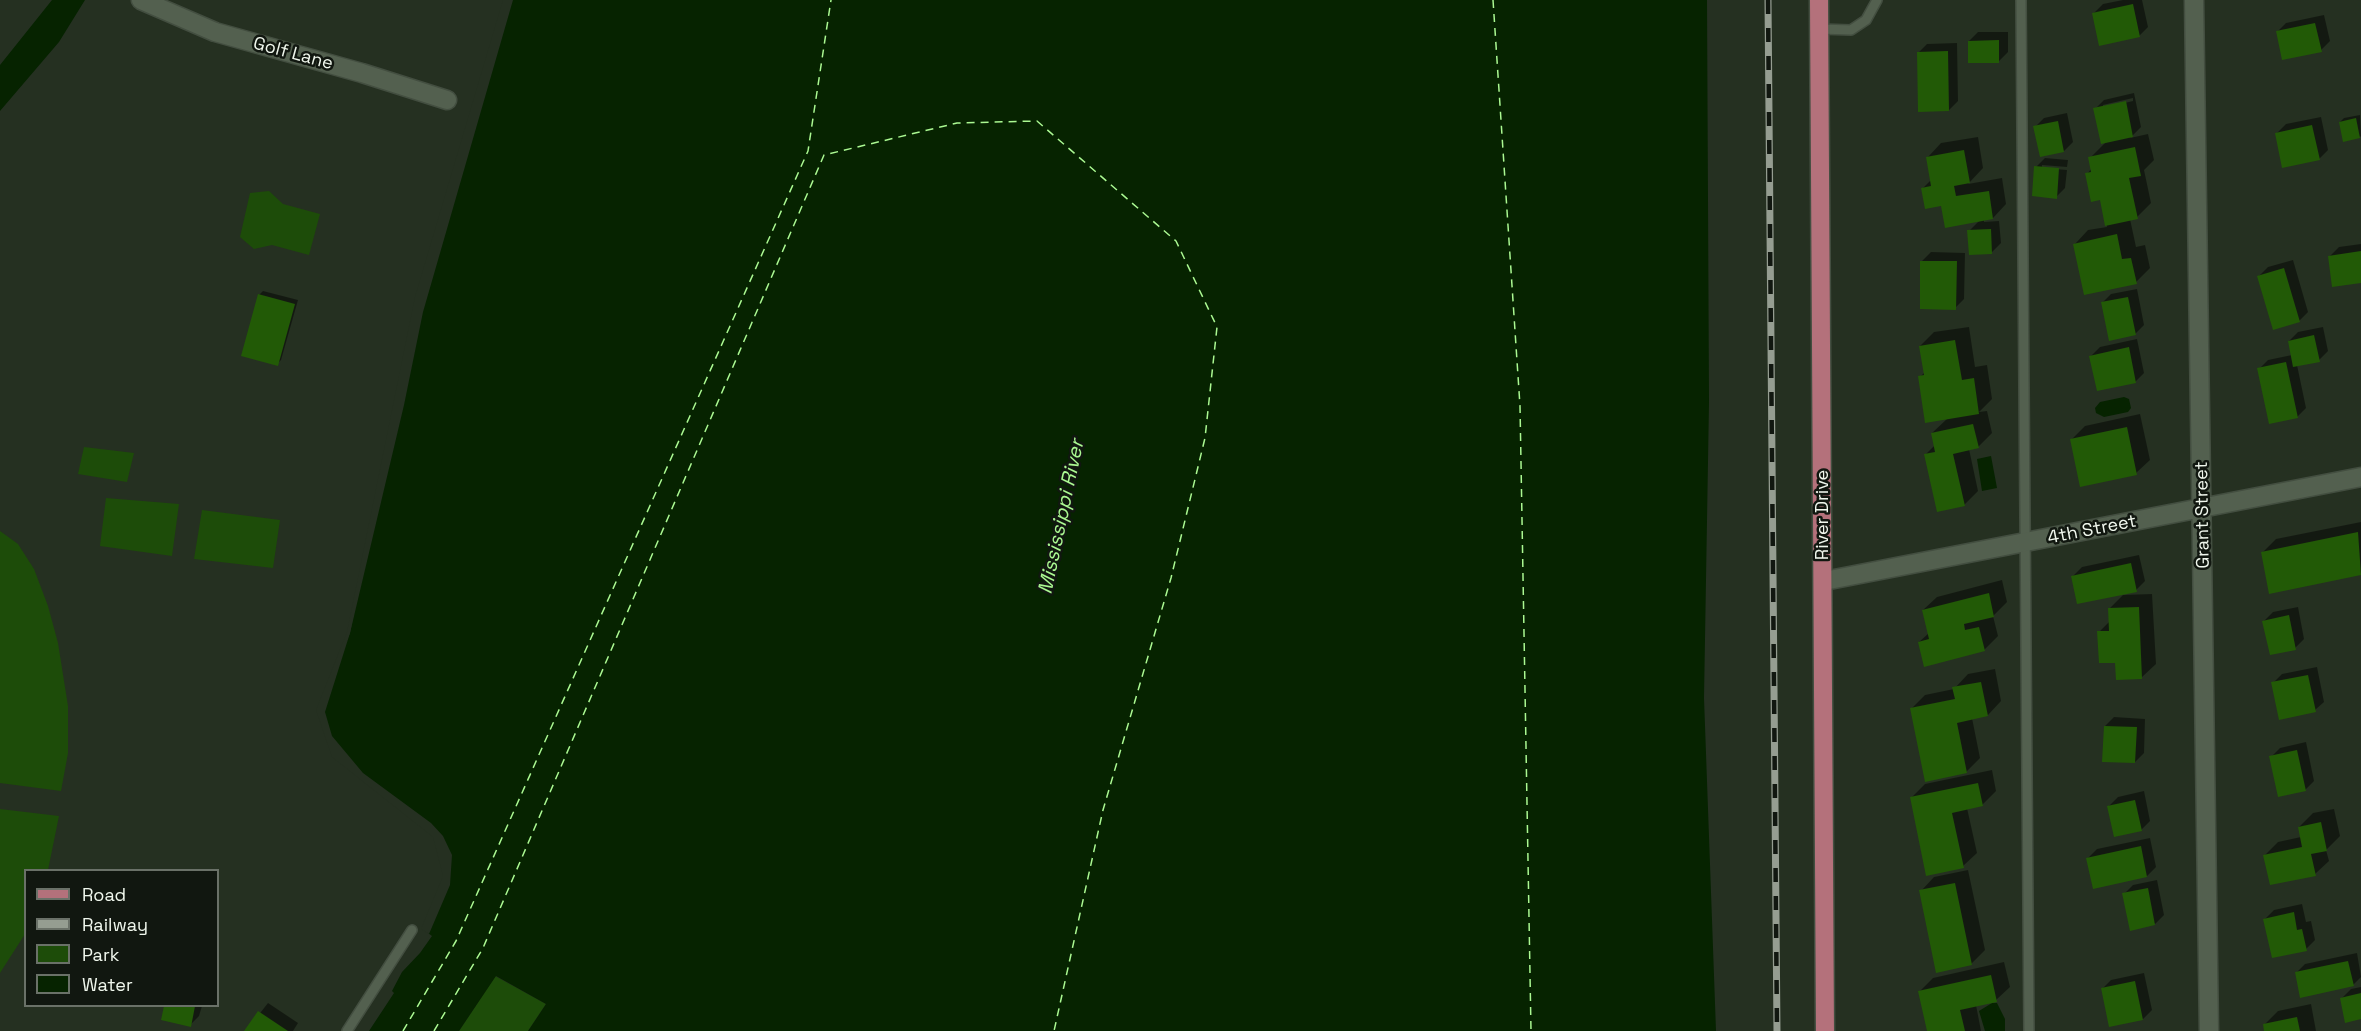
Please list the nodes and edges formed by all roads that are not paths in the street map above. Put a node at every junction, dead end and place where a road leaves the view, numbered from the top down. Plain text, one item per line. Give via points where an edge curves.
1 (141, 0) edge
2 (1820, 0) edge
3 (1878, 0) edge
4 (2020, 0) edge
5 (2194, 0) edge
6 (1820, 29) junction
7 (447, 100) dead end
8 (2361, 477) edge
9 (2204, 508) junction
10 (2025, 543) junction
11 (1824, 581) junction
12 (412, 930) dead end
13 (347, 1031) edge
14 (1825, 1031) edge
15 (2029, 1031) edge
16 (2209, 1031) edge

1 - 7 street, Golf Lane via 215,32
2 - 6 main road, River Drive
3 - 6 lane via 1866,20 1851,30
4 - 10 lane
5 - 9 street, Grant Street
6 - 11 main road, River Drive
8 - 9 street, 4th Street
9 - 10 street, 4th Street
9 - 16 street, Grant Street
10 - 11 street, 4th Street
10 - 15 lane
11 - 14 main road, River Drive
12 - 13 lane

